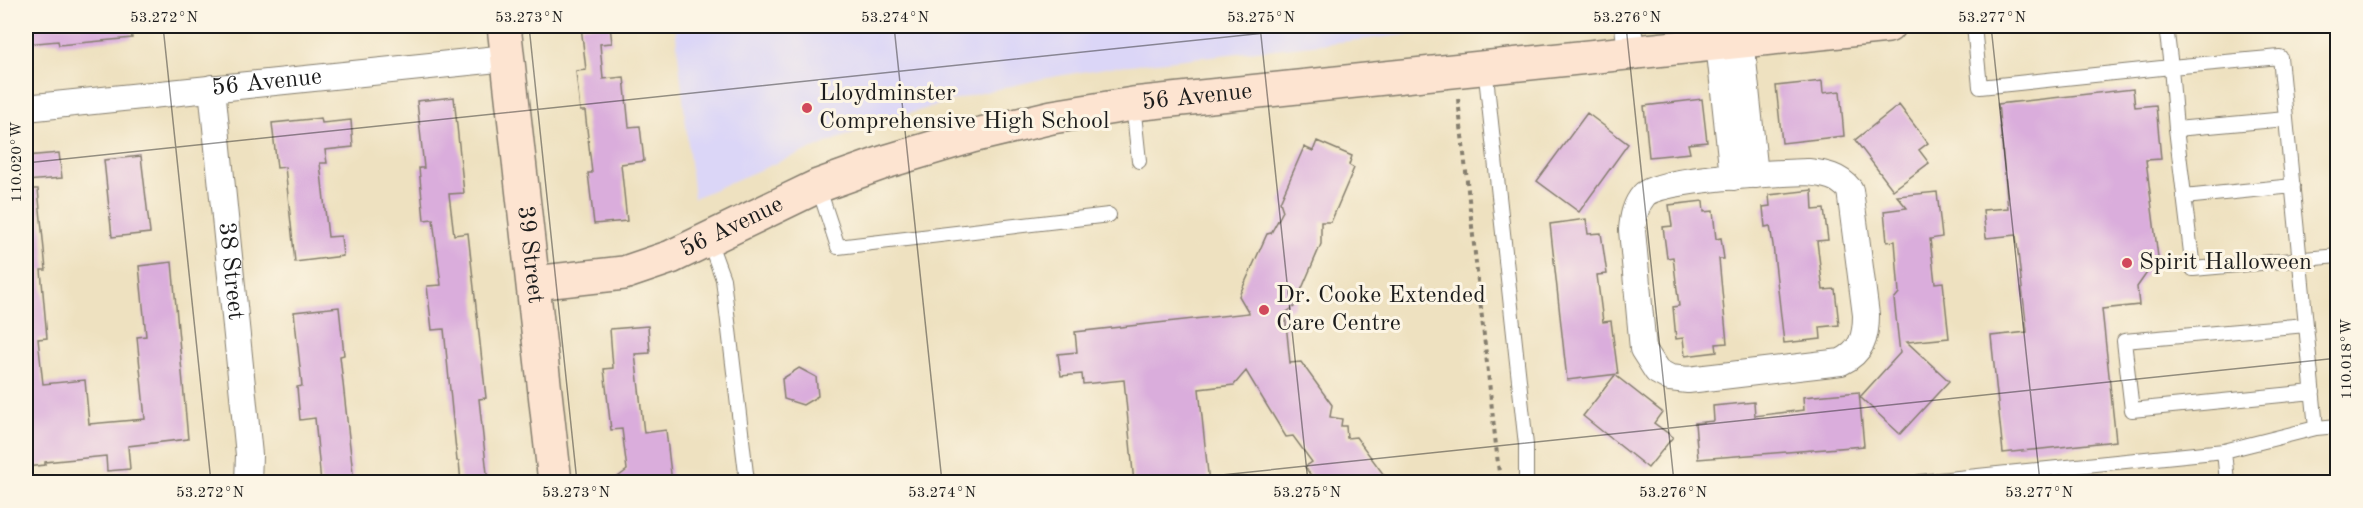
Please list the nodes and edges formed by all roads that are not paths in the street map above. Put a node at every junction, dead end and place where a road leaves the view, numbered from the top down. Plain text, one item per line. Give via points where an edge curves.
1 (504, 26) edge
2 (1888, 26) edge
3 (1974, 26) edge
4 (2166, 26) edge
5 (1802, 30) edge
6 (1629, 39) edge
7 (1730, 42) junction
8 (507, 58) junction
9 (2171, 66) junction
10 (1485, 67) junction
11 (212, 88) junction
12 (1133, 104) junction
13 (26, 108) edge
14 (2286, 119) junction
15 (2176, 129) junction
16 (1139, 161) dead end
17 (1744, 176) junction
18 (818, 186) junction
19 (2293, 186) junction
20 (2184, 197) junction
21 (1109, 215) dead end
22 (708, 238) junction
23 (2337, 256) edge
24 (2300, 260) junction
25 (534, 283) junction
26 (2306, 325) junction
27 (2313, 392) junction
28 (2337, 426) edge
29 (2316, 428) junction
30 (2224, 451) junction
31 (248, 483) edge
32 (555, 483) edge
33 (747, 483) edge
34 (1527, 483) edge
35 (1919, 483) edge
36 (2228, 483) edge

1 - 8 street, 39 Street
2 - 5 street, 56 Avenue
3 - 9 lane via 1980,87
4 - 9 lane
5 - 7 street, 56 Avenue
6 - 7 street, 56 Avenue
6 - 10 street, 56 Avenue
7 - 17 street
8 - 11 street, 56 Avenue
8 - 25 street, 39 Street
9 - 14 lane via 2280,57
9 - 15 lane
10 - 12 street, 56 Avenue
10 - 34 lane
11 - 13 street, 56 Avenue
11 - 31 street, 38 Street via 249,455
12 - 16 lane
12 - 18 street, 56 Avenue via 1052,117 972,136
14 - 15 lane
14 - 19 lane
15 - 20 lane
17 - 17 street via 1656,188 1644,195 1634,211 1632,230 1643,349 1657,371 1671,378 1688,380 1841,362 1861,347 1866,315 1850,190 1842,180 1828,174
18 - 21 lane via 838,248
18 - 22 street, 56 Avenue
19 - 20 lane
19 - 24 lane
20 - 24 lane via 2193,269
22 - 25 street, 56 Avenue via 671,257 624,273
22 - 33 lane via 723,279
23 - 24 lane
24 - 26 lane
25 - 32 street, 39 Street
26 - 27 lane
26 - 27 lane via 2124,341 2132,410
27 - 29 lane
28 - 29 lane
29 - 30 lane
30 - 35 lane
30 - 36 lane

